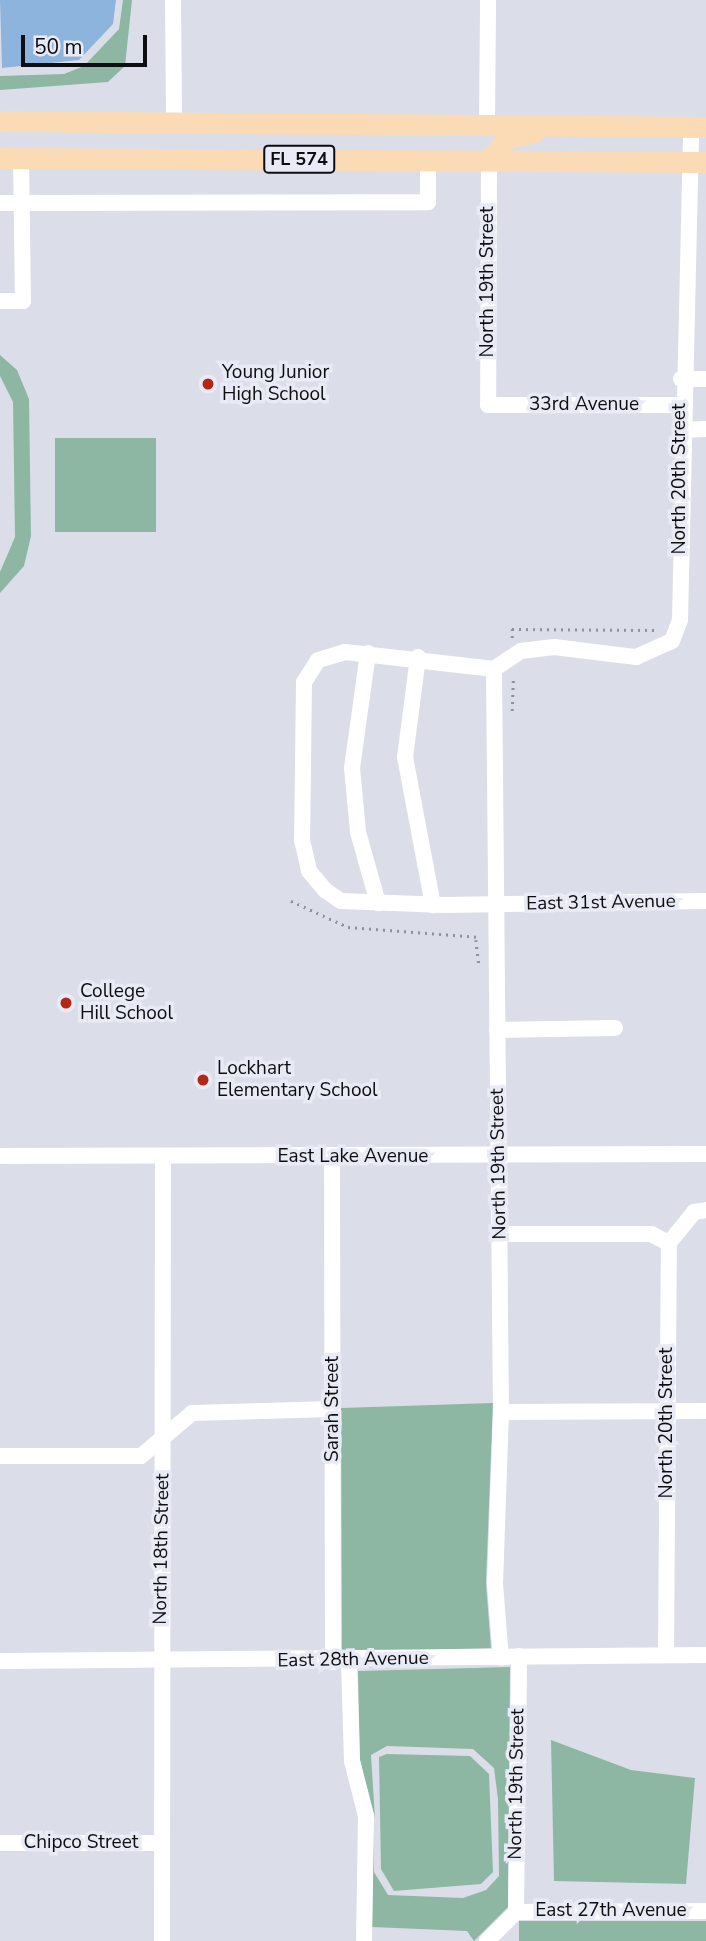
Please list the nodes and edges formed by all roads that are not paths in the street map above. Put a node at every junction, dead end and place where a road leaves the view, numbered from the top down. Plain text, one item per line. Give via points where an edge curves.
1 (173, 0) edge
2 (488, 0) edge
3 (0, 121) edge
4 (174, 121) junction
5 (487, 123) junction
6 (595, 125) junction
7 (698, 127) edge
8 (11, 158) edge
9 (428, 160) junction
10 (489, 160) junction
11 (698, 161) edge
12 (22, 203) junction
13 (0, 204) edge
14 (0, 301) edge
15 (706, 379) edge
16 (681, 380) junction
17 (488, 404) joint
18 (680, 405) junction
19 (706, 429) edge
20 (680, 430) junction
21 (368, 653) junction
22 (418, 657) junction
23 (494, 669) junction
24 (706, 901) edge
25 (378, 903) junction
26 (496, 904) junction
27 (438, 905) junction
28 (615, 1028) dead end
29 (498, 1030) junction
30 (706, 1154) edge
31 (0, 1156) edge
32 (500, 1156) junction
33 (332, 1157) junction
34 (163, 1158) junction
35 (706, 1210) edge
36 (500, 1234) junction
37 (669, 1243) junction
38 (332, 1409) junction
39 (667, 1411) junction
40 (706, 1411) edge
41 (501, 1412) junction
42 (163, 1435) junction
43 (0, 1456) edge
44 (706, 1655) edge
45 (519, 1656) junction
46 (666, 1656) junction
47 (501, 1658) junction
48 (0, 1661) edge
49 (160, 1661) junction
50 (341, 1661) junction
51 (0, 1843) edge
52 (162, 1843) junction
53 (706, 1911) edge
54 (516, 1912) junction
55 (162, 1941) edge
56 (363, 1941) edge
57 (487, 1941) edge

1 - 4 street
2 - 5 street
3 - 4 main road, FL 574
4 - 5 main road, FL 574
5 - 6 main road, FL 574
6 - 7 main road, FL 574
6 - 10 main road via 516,134
7 - 11 street, North 20th Street
8 - 9 main road, FL 574
8 - 12 street
9 - 10 main road, FL 574
9 - 12 street via 428,202
10 - 11 main road, FL 574
10 - 17 street, North 19th Street
11 - 16 street, North 20th Street
12 - 13 street
12 - 14 street via 23,301
15 - 16 street
16 - 18 street, North 20th Street
17 - 18 street, 33rd Avenue
18 - 20 street, North 20th Street
19 - 20 street
20 - 23 street, North 20th Street via 680,620 672,641 636,657 554,647 512,657
21 - 22 street, East 31st Avenue
21 - 25 street via 352,768 358,832
21 - 25 street, East 31st Avenue via 318,660 304,682 302,840 309,871 325,890 341,901
22 - 23 street, East 31st Avenue
22 - 27 street via 405,757
23 - 26 street, North 19th Street
24 - 26 street, East 31st Avenue
25 - 27 street, East 31st Avenue
26 - 27 street, East 31st Avenue
26 - 29 street, North 19th Street
28 - 29 street
29 - 32 street, North 19th Street
30 - 32 street, East Lake Avenue
31 - 34 street, East Lake Avenue
32 - 33 street, East Lake Avenue
32 - 36 street, North 19th Street
33 - 34 street, East Lake Avenue
33 - 38 street, Sarah Street
34 - 42 street, North 18th Street
35 - 37 street via 694,1212
36 - 37 street via 638,1233
36 - 41 street, North 19th Street
37 - 39 street, North 20th Street
38 - 42 street via 192,1413
38 - 50 street, Sarah Street
39 - 40 street
39 - 41 street
39 - 46 street, North 20th Street
41 - 47 street, North 19th Street via 495,1584
42 - 43 street via 141,1457
42 - 49 street, North 18th Street
44 - 46 street, East 28th Avenue
45 - 46 street, East 28th Avenue
45 - 47 street, East 28th Avenue
45 - 54 street, North 19th Street
47 - 50 street, East 28th Avenue
48 - 49 street, East 28th Avenue
49 - 50 street, East 28th Avenue
49 - 52 street, North 18th Street
50 - 56 street, Sarah Street via 352,1761 366,1816
51 - 52 street, Chipco Street
52 - 55 street, North 18th Street
53 - 54 street, East 27th Avenue
54 - 57 street, East 27th Avenue

